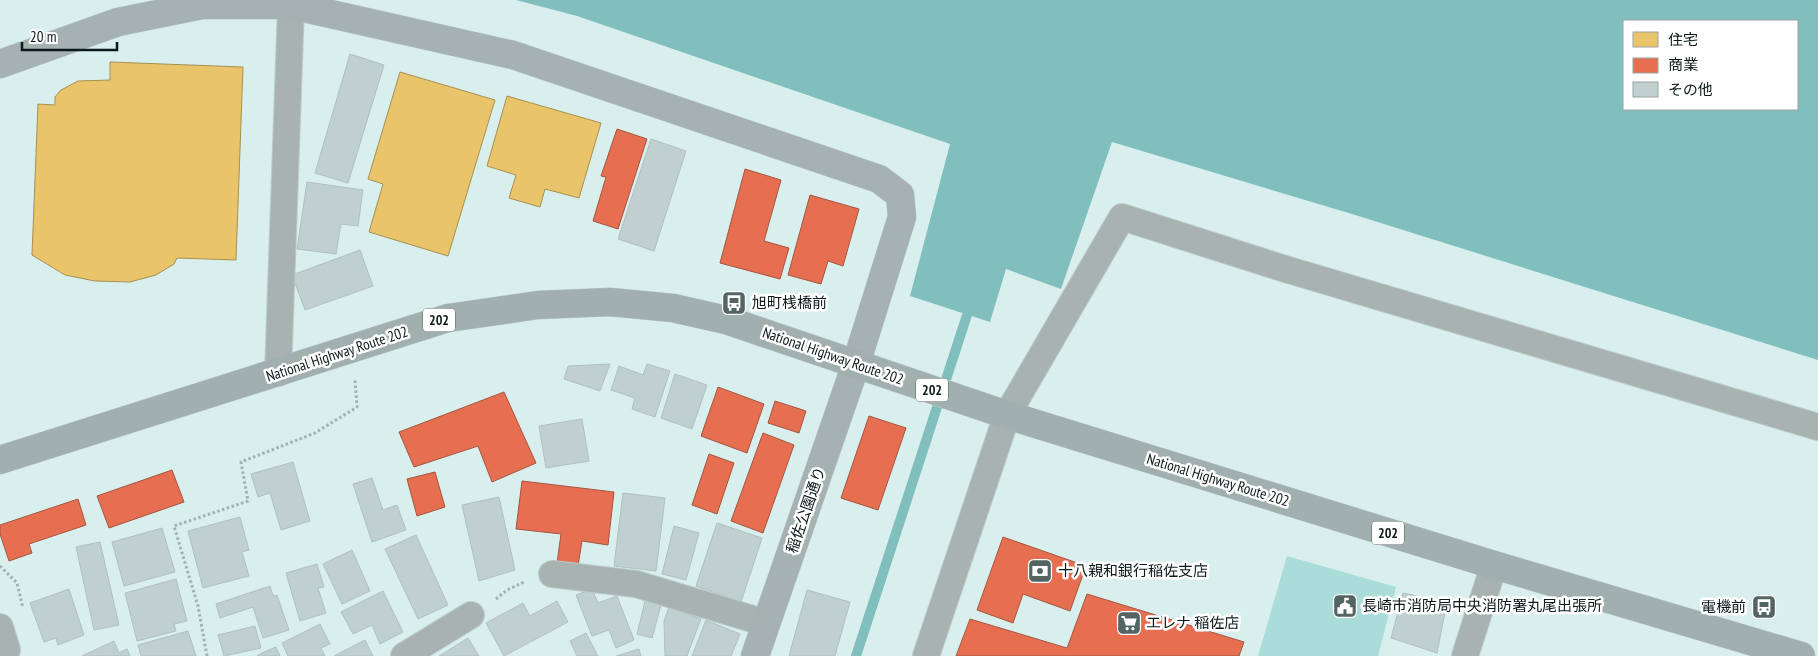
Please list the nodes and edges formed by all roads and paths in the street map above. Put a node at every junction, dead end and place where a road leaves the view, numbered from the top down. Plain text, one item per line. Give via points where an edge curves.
1 (291, 5) junction
2 (0, 64) edge
3 (856, 364) junction
4 (278, 373) junction
5 (357, 407) dead end
6 (1007, 415) junction
7 (1818, 427) edge
8 (0, 460) edge
9 (1494, 565) junction
10 (552, 574) joint
11 (471, 615) joint
12 (766, 624) junction
13 (207, 656) edge
14 (404, 656) edge
15 (755, 656) edge
16 (926, 656) edge
17 (1465, 656) edge
18 (1801, 656) edge

1 - 2 street, 稲佐公園通り via 202,5 118,22
1 - 3 street, 稲佐公園通り via 513,55 879,179 900,195 902,217
1 - 4 street
3 - 4 highway, National Highway Route 202 / 202 via 726,320 673,308 610,302 538,305 448,318
3 - 6 highway, National Highway Route 202 / 202
3 - 12 street, 稲佐公園通り
4 - 8 highway, National Highway Route 202 / 202
5 - 13 path via 315,433 241,462 248,502 174,526 198,606
6 - 7 street via 1122,216 1291,271
6 - 9 highway, National Highway Route 202 / 202
6 - 16 street
9 - 17 street
9 - 18 highway, National Highway Route 202 / 202
10 - 11 path via 515,586
10 - 12 street via 636,584
11 - 14 street
12 - 15 street, 稲佐公園通り

